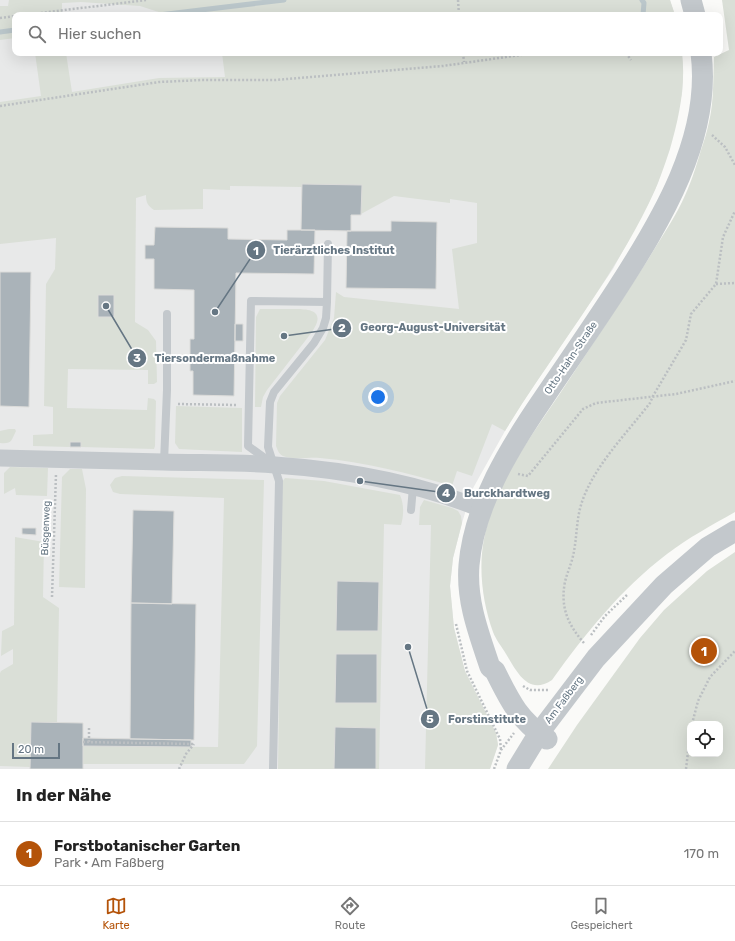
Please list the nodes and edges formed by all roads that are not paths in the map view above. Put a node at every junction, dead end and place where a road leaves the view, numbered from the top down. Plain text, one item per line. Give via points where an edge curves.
1 (691, 0) edge
2 (694, 12) edge
3 (701, 56) edge
4 (328, 244) dead end
5 (327, 302) junction
6 (167, 314) dead end
7 (0, 458) edge
8 (164, 462) junction
9 (274, 464) junction
10 (413, 487) junction
11 (482, 509) junction
12 (411, 510) dead end
13 (735, 531) edge
14 (541, 740) junction
15 (273, 769) edge
16 (518, 769) edge
17 (527, 769) edge

1 - 2 street
3 - 11 street, Otto-Hahn-Straße via 702,87 698,120 686,160 669,201 605,307 514,443
4 - 5 lane
5 - 9 lane via 326,318 319,336 271,397 268,448
5 - 9 lane via 251,301 248,446
6 - 8 lane
7 - 8 street
8 - 9 street
9 - 10 street via 332,470
9 - 15 lane via 279,481
10 - 11 street
10 - 12 lane
11 - 14 street, Otto-Hahn-Straße via 473,536 469,565 472,611 490,667 515,710
13 - 14 street, Am Faßberg via 708,547 664,585 618,636 602,664
14 - 16 street, Am Faßberg
14 - 17 street, Am Faßberg

